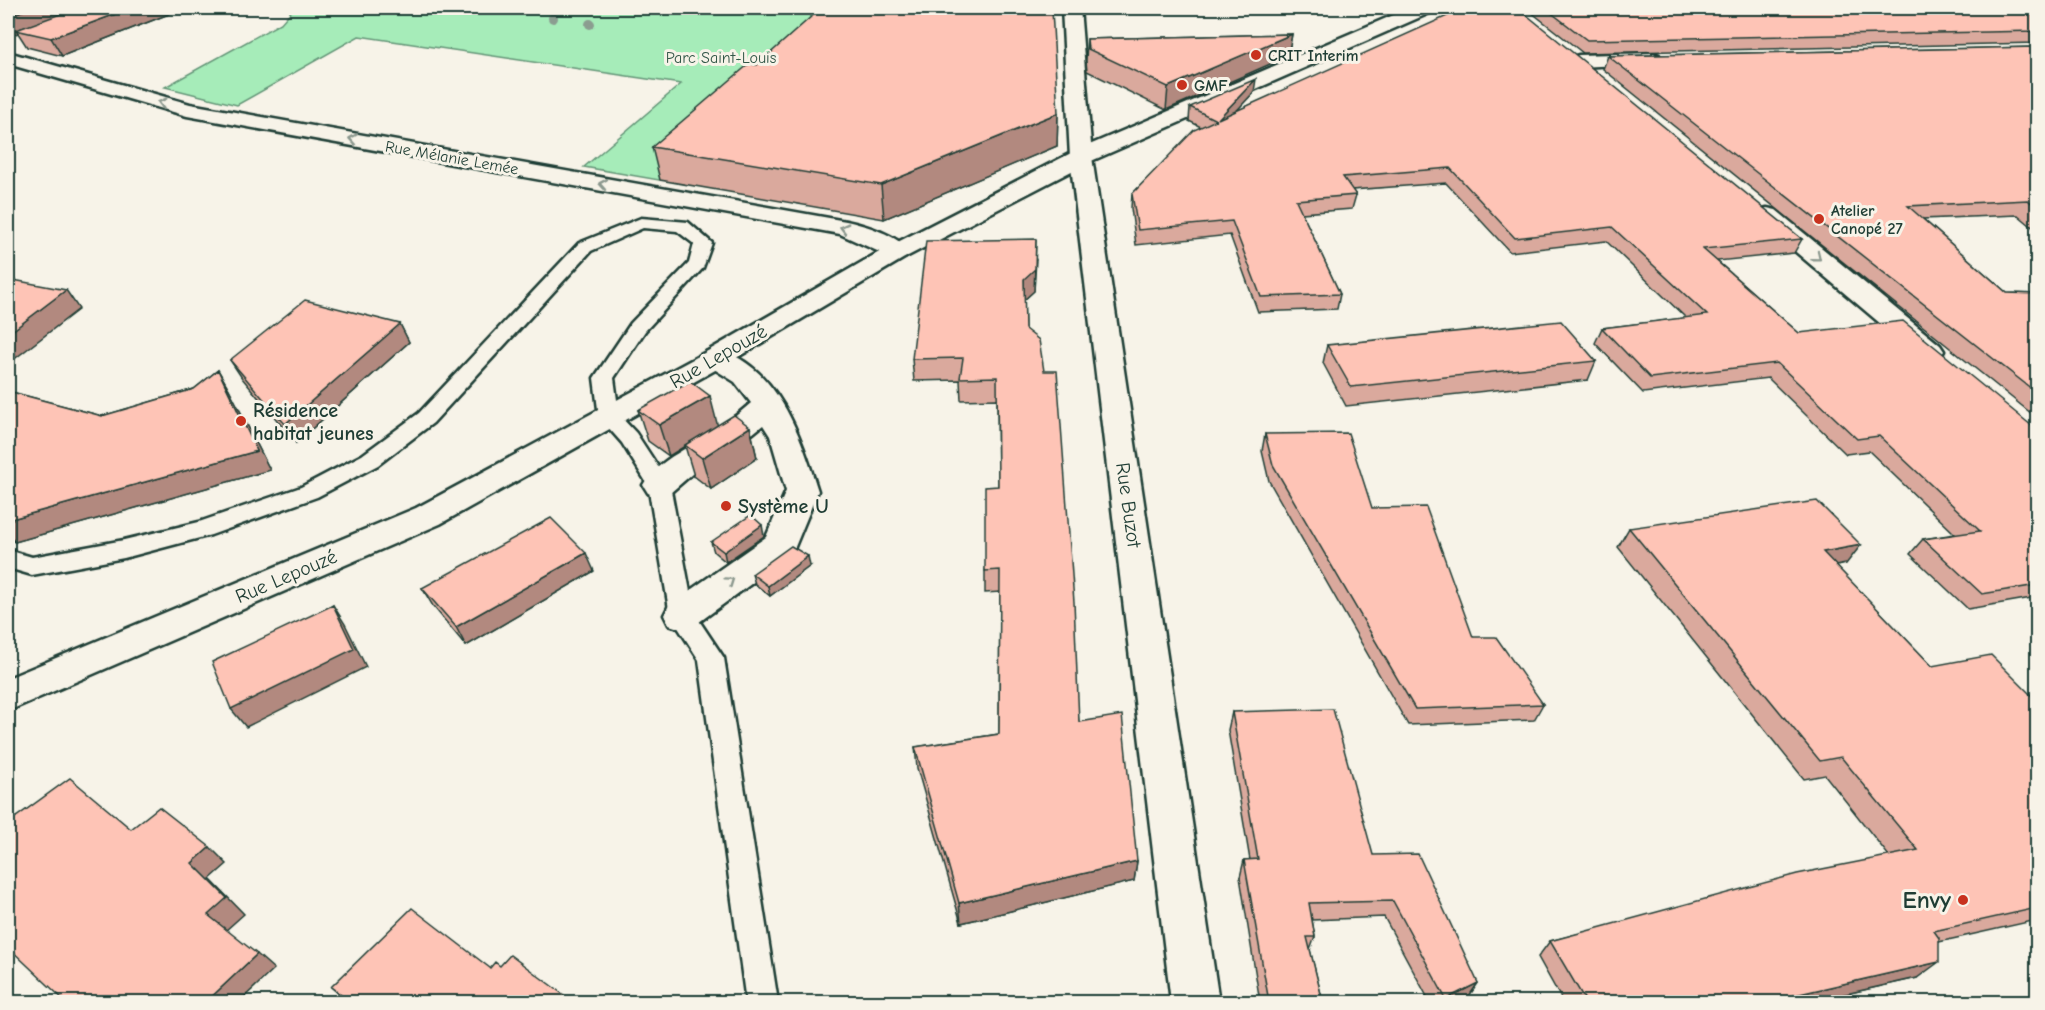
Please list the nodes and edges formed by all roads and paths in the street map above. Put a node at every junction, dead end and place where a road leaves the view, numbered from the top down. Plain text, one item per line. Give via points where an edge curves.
1 (1071, 8) edge
2 (1425, 8) edge
3 (10, 49) edge
4 (1675, 59) edge
5 (1610, 86) edge
6 (1081, 157) junction
7 (1745, 197) edge
8 (897, 252) junction
9 (716, 358) junction
10 (1948, 365) edge
11 (768, 405) junction
12 (609, 417) junction
13 (659, 484) junction
14 (8, 560) edge
15 (682, 615) junction
16 (8, 695) edge
17 (762, 1002) edge
18 (1195, 1002) edge

1 - 6 street, Rue Buzot
2 - 6 street, Rue Lepouzé
8 -> 3 street, Rue Mélanie Lemée via 846,228 187,110
4 - 5 street via 1571,54
6 - 8 street, Rue Lepouzé
6 - 18 street, Rue Buzot
7 -> 10 street
8 - 9 street, Rue Lepouzé
9 - 11 street via 745,376
9 - 12 street, Rue Lepouzé
11 - 13 street
15 -> 11 street via 780,545 802,491 785,436
12 - 13 lane via 629,438
12 - 14 lane via 604,378 638,327 697,264 703,243 682,226 641,223 585,247 426,418 370,460 309,492 203,529 124,549 32,566
12 - 16 street, Rue Lepouzé via 428,516
13 - 15 lane
15 - 17 lane via 711,658

